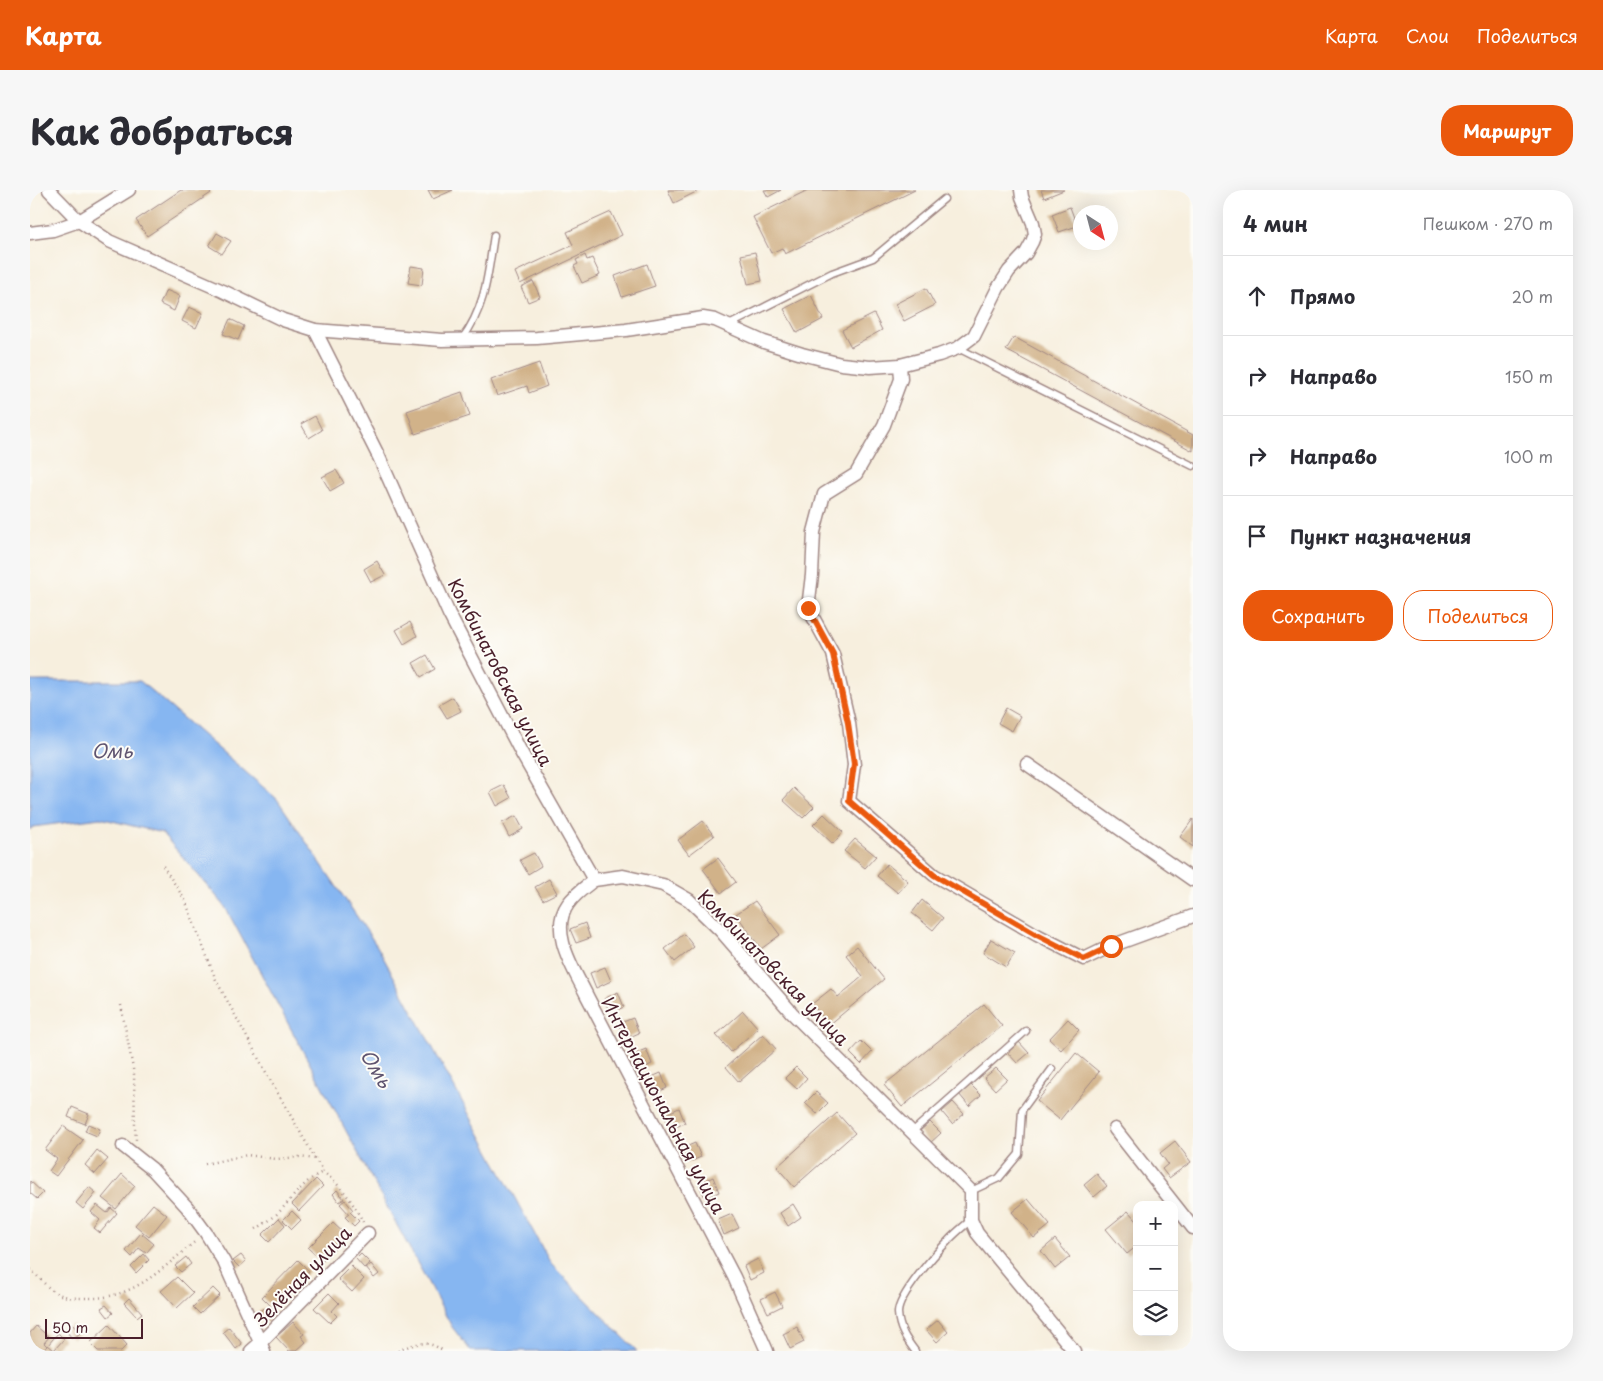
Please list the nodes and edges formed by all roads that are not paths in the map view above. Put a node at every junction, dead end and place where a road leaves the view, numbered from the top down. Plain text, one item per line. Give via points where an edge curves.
1 (49, 190) edge
2 (127, 190) edge
3 (1022, 190) edge
4 (944, 199) dead end
5 (79, 221) junction
6 (30, 233) edge
7 (494, 235) dead end
8 (729, 325) junction
9 (315, 330) junction
10 (462, 340) junction
11 (958, 348) junction
12 (900, 365) junction
13 (1193, 466) edge
14 (1027, 764) dead end
15 (594, 880) junction
16 (1193, 880) edge
17 (1193, 916) edge
18 (1026, 1031) dead end
19 (1052, 1069) dead end
20 (1115, 1129) dead end
21 (912, 1132) junction
22 (123, 1146) dead end
23 (971, 1191) junction
24 (971, 1220) junction
25 (1193, 1228) edge
26 (368, 1233) road end
27 (258, 1348) edge
28 (768, 1351) edge
29 (915, 1351) edge
30 (1074, 1351) edge

1 - 5 street
2 - 5 street
3 - 11 street via 1033,223 1035,234 1032,242 998,288 974,336
4 - 8 lane via 873,258 832,273
5 - 6 street via 54,230
5 - 9 street via 135,254 283,320
7 - 10 lane via 481,307
8 - 10 street via 703,318 567,336
8 - 12 street via 764,342 841,364 870,367
9 - 10 street
9 - 15 street, Комбинатовская улица via 379,457 449,614 522,754
11 - 12 street
11 - 13 lane
12 - 17 street via 901,379 884,425 856,474 824,494 814,532 808,608 833,654 848,723 854,764 849,801 934,875 1084,959
14 - 16 street
15 - 21 street, Комбинатовская улица via 623,876 662,885 689,900 721,931 792,1013
15 - 28 street, Интернациональная улица via 567,906 560,926 566,950 734,1277
18 - 21 lane
19 - 23 lane via 1022,1110 1019,1154 999,1178
20 - 25 street
21 - 23 street, Комбинатовская улица
22 - 27 street, Зелёная улица via 152,1170 206,1233 224,1262
23 - 24 street
24 - 29 lane via 927,1265 908,1290 898,1311 900,1327
24 - 30 street via 996,1258
26 - 27 street, Зелёная улица

